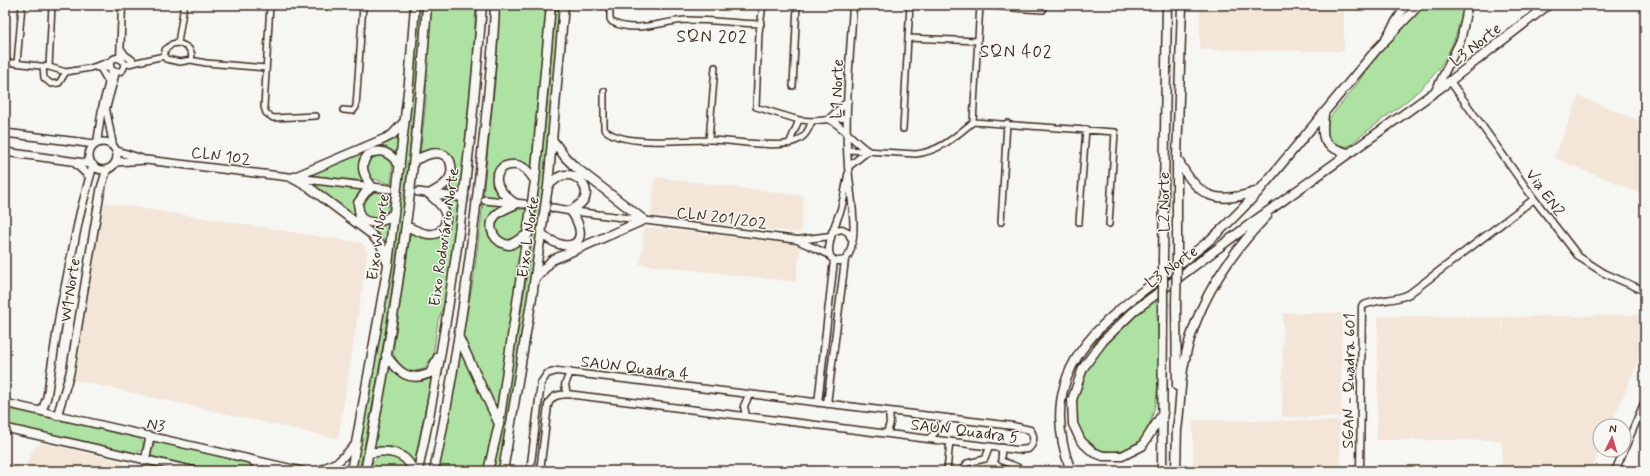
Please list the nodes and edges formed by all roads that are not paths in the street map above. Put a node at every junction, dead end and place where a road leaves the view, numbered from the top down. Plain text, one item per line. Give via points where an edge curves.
1 (22, 5) edge
2 (52, 5) edge
3 (122, 5) edge
4 (184, 5) edge
5 (270, 5) edge
6 (363, 5) edge
7 (415, 5) edge
8 (428, 5) edge
9 (482, 5) edge
10 (496, 5) edge
11 (552, 5) edge
12 (564, 5) edge
13 (610, 5) edge
14 (763, 5) edge
15 (797, 5) edge
16 (853, 5) edge
17 (910, 5) edge
18 (1167, 5) edge
19 (1182, 5) edge
20 (1406, 5) edge
21 (1419, 5) edge
22 (1468, 5) edge
23 (1548, 5) edge
24 (1026, 7) edge
25 (1043, 10) dead end
26 (761, 24) junction
27 (120, 32) junction
28 (908, 38) junction
29 (978, 41) junction
30 (178, 43) junction
31 (120, 48) junction
32 (1377, 49) junction
33 (164, 56) junction
34 (147, 59) junction
35 (132, 60) junction
36 (191, 60) junction
37 (5, 62) edge
38 (17, 63) junction
39 (116, 64) junction
40 (43, 67) junction
41 (49, 67) junction
42 (715, 67) dead end
43 (90, 68) junction
44 (100, 68) junction
45 (266, 68) junction
46 (66, 72) junction
47 (1450, 81) junction
48 (108, 82) junction
49 (793, 86) dead end
50 (1436, 90) junction
51 (604, 91) dead end
52 (848, 102) junction
53 (343, 110) dead end
54 (1324, 114) junction
55 (316, 116) dead end
56 (847, 118) junction
57 (829, 119) junction
58 (799, 120) junction
59 (405, 121) junction
60 (812, 121) junction
61 (973, 122) junction
62 (1007, 123) junction
63 (903, 129) dead end
64 (1086, 129) junction
65 (5, 133) edge
66 (848, 134) junction
67 (552, 139) junction
68 (709, 140) junction
69 (96, 144) junction
70 (789, 144) junction
71 (115, 148) junction
72 (848, 150) junction
73 (868, 151) junction
74 (5, 152) edge
75 (1348, 153) junction
76 (1177, 158) junction
77 (146, 160) junction
78 (415, 160) junction
79 (72, 161) junction
80 (116, 162) junction
81 (93, 165) junction
82 (400, 166) junction
83 (848, 168) junction
84 (107, 169) junction
85 (848, 175) junction
86 (89, 176) junction
87 (292, 178) junction
88 (536, 181) junction
89 (86, 185) junction
90 (548, 186) junction
91 (101, 188) junction
92 (372, 188) junction
93 (389, 189) tunnel mouth
94 (1259, 191) junction
95 (418, 192) tunnel mouth
96 (429, 194) junction
97 (458, 197) tunnel mouth
98 (1534, 199) junction
99 (485, 200) tunnel mouth
100 (520, 204) junction
101 (1279, 204) junction
102 (554, 208) tunnel mouth
103 (572, 211) junction
104 (394, 213) junction
105 (644, 220) junction
106 (1001, 222) dead end
107 (1079, 222) dead end
108 (1109, 224) dead end
109 (407, 226) junction
110 (541, 233) junction
111 (528, 234) junction
112 (832, 234) junction
113 (852, 239) junction
114 (798, 240) junction
115 (832, 257) junction
116 (845, 260) junction
117 (388, 265) junction
118 (535, 278) junction
119 (1645, 291) edge
120 (459, 337) junction
121 (443, 345) junction
122 (386, 355) junction
123 (570, 372) junction
124 (567, 394) junction
125 (749, 395) junction
126 (47, 397) junction
127 (62, 399) junction
128 (1645, 401) edge
129 (5, 403) edge
130 (818, 403) junction
131 (827, 404) junction
132 (42, 411) junction
133 (890, 412) junction
134 (1163, 413) junction
135 (57, 416) junction
136 (746, 416) junction
137 (948, 418) junction
138 (499, 424) junction
139 (5, 428) edge
140 (1177, 430) junction
141 (887, 434) junction
142 (150, 437) junction
143 (929, 439) junction
144 (950, 441) junction
145 (357, 443) junction
146 (990, 446) junction
147 (1002, 447) junction
148 (369, 453) junction
149 (252, 460) junction
150 (145, 461) junction
151 (196, 471) edge
152 (262, 471) edge
153 (302, 471) edge
154 (318, 471) edge
155 (350, 471) edge
156 (365, 471) edge
157 (414, 471) edge
158 (418, 471) edge
159 (434, 471) edge
160 (488, 471) edge
161 (503, 471) edge
162 (530, 471) edge
163 (540, 471) edge
164 (947, 471) edge
165 (962, 471) edge
166 (1023, 471) edge
167 (1071, 471) edge
168 (1162, 471) edge
169 (1176, 471) edge
170 (1360, 471) edge
171 (1615, 471) edge

1 - 38 street
2 - 41 street
3 - 27 street
4 - 30 street
5 - 45 street
6 - 53 street via 356,107 353,111
7 - 59 main road, Eixo W Norte
8 - 78 main road, Eixo W Norte
9 - 121 main road, Eixo Rodoviário Norte via 462,215
10 - 120 main road, Eixo Rodoviário Norte via 475,226
11 - 88 main road, Eixo L Norte
12 - 67 main road, Eixo L Norte
13 - 26 street via 612,22 628,27 685,20
14 - 26 street
15 - 49 street
16 - 52 street, L1 Norte
17 - 28 street
18 - 134 main road, L2 Norte, bridge
19 - 76 main road, L2 Norte
20 - 32 main road, L3 Norte
21 - 32 main road, L3 Norte
22 - 50 main road, L3 Norte via 1461,39
23 - 47 main road, L3 Norte
24 - 25 street
24 - 29 street via 980,5
26 - 58 street via 756,107
27 - 31 street
27 - 39 street
28 - 29 street
28 - 63 street
29 - 61 street
30 - 33 street via 168,47
30 - 36 street via 190,50
31 - 35 street
31 - 39 street
32 - 54 main road, L3 Norte
33 - 34 street
33 - 36 street via 174,62
34 - 35 street
34 - 39 street
35 - 39 street
36 - 45 street
37 - 38 street
38 - 40 street
39 - 43 street
39 - 44 street
39 - 48 street
39 - 71 street via 106,109
40 - 41 street
40 - 46 street via 44,78 51,84 59,83
41 - 46 street
42 - 68 street
43 - 44 street
43 - 46 street
44 - 48 street
45 - 55 street via 264,107 269,116
47 - 50 main road, L3 Norte
47 - 98 street, Via EN2
48 - 69 street
50 - 75 main road, L3 Norte
51 - 68 street via 603,125 613,136 679,142
52 - 56 street, L1 Norte
52 - 57 street
54 - 75 main road via 1322,130 1326,143 1336,150
54 - 94 main road, L3 Norte
56 - 57 street
56 - 66 street, L1 Norte
57 - 60 street
57 - 66 street
58 - 60 street
58 - 70 street
59 - 82 main road, Eixo W Norte
59 - 87 main road via 392,135
60 - 70 street via 803,138
61 - 62 street
61 - 73 street via 950,141 926,153
62 - 64 street
62 - 106 street
64 - 107 street
64 - 108 street via 1115,132
65 - 69 main road
66 - 72 street, L1 Norte
66 - 73 street
67 - 90 main road, Eixo L Norte
67 - 105 main road via 574,166
68 - 70 street
69 - 71 main road via 108,142
69 - 81 main road via 89,155
71 - 77 main road, CLN 102
71 - 80 main road
72 - 73 street
72 - 83 street, L1 Norte
73 - 83 street
74 - 79 main road
75 - 101 main road, L3 Norte
76 - 94 main road via 1194,183 1215,198 1234,198
76 - 140 main road, L2 Norte, bridge
77 - 80 main road, CLN 102
77 - 87 main road, CLN 102
78 - 96 main road via 437,153 450,161 452,173 448,182
78 - 109 main road, Eixo W Norte
79 - 81 main road
79 - 86 main road
80 - 84 main road
81 - 84 main road via 99,169
81 - 86 main road, W1 Norte
82 - 92 main road via 383,151 368,155 363,163 363,172
82 - 104 main road, Eixo W Norte
83 - 85 street, L1 Norte
84 - 91 main road, W1 Norte
85 - 112 street, L1 Norte
85 - 113 street, L1 Norte via 853,213
86 - 89 main road, W1 Norte
87 - 92 main road, CLN 102
87 - 117 main road via 310,188 376,238
88 - 100 main road via 521,165 508,165 499,171 497,180 500,190
88 - 111 main road, Eixo L Norte
89 - 91 main road
89 - 126 main road, W1 Norte via 60,312
90 - 103 main road via 566,175 580,179 586,194 582,203
90 - 110 main road, Eixo L Norte
91 - 127 main road, W1 Norte via 70,373
92 - 93 main road, CLN 102
92 - 104 main road via 358,202 360,217 375,224
94 - 167 main road, L3 Norte via 1202,247 1106,320 1075,357 1066,374 1059,417 1060,436
95 - 96 main road
96 - 97 main road
96 - 109 main road via 444,210 444,227 439,232 431,234 420,233
98 - 119 street, Via EN2 via 1579,257 1604,273
98 - 170 street, SGAN - Quadra 601 via 1409,294 1362,306
99 - 100 main road
100 - 111 main road via 497,213 491,226 493,236 500,243 510,245
101 - 134 main road, L3 Norte via 1119,324 1087,362 1076,384 1072,400 1075,432 1093,452 1103,456 1122,456 1142,446
101 - 140 main road via 1230,258 1206,298 1187,348
102 - 103 main road
103 - 105 street, CLN 201/202
103 - 110 main road via 581,230 575,242 559,245
104 - 117 main road, Eixo W Norte
105 - 114 street, CLN 201/202
105 - 118 main road via 552,260
109 - 122 main road, Eixo W Norte
110 - 118 main road, Eixo L Norte
111 - 138 main road, Eixo L Norte
112 - 113 street via 842,229 848,232
112 - 114 street, CLN 201/202
112 - 115 street via 829,242
113 - 116 street via 849,256
114 - 115 street, CLN 201/202
115 - 116 street
115 - 130 street
116 - 131 street
117 - 145 main road, Eixo W Norte
118 - 161 main road, Eixo L Norte
120 - 138 main road
120 - 159 main road, Eixo Rodoviário Norte
121 - 122 main road via 430,373 417,377 399,371
121 - 158 main road, Eixo Rodoviário Norte
122 - 148 main road, Eixo W Norte
123 - 124 street via 565,385
123 - 125 street, SAUN Quadra 4
123 - 162 street, SAUN Quadra 4 via 547,374 542,383
124 - 136 street
124 - 163 street via 553,397 548,405
125 - 130 street, SAUN Quadra 4
125 - 136 street via 744,406
126 - 127 main road
126 - 132 main road, W1 Norte
127 - 135 main road, W1 Norte
128 - 171 street
129 - 132 main road, N3
130 - 131 street, SAUN Quadra 5
131 - 133 street, SAUN Quadra 5
132 - 135 main road, N3
133 - 137 street, SAUN Quadra 5
133 - 141 street
134 - 168 main road, L2 Norte
135 - 142 main road, N3
136 - 141 street, SAUN Quadra 5
137 - 143 street
137 - 147 street, SAUN Quadra 5 via 1026,428 1033,434 1033,443 1028,449
138 - 160 main road
139 - 150 main road
140 - 169 main road, L2 Norte
141 - 143 street, SAUN Quadra 5
142 - 149 main road, N3
142 - 150 main road
143 - 144 street, SAUN Quadra 5
144 - 146 street, SAUN Quadra 5
144 - 164 street
145 - 154 main road via 339,461
145 - 155 main road, Eixo W Norte
146 - 147 street, SAUN Quadra 5
146 - 165 street via 985,459 967,463
147 - 166 street via 1001,460 1020,467
148 - 156 main road, Eixo W Norte
148 - 157 main road via 396,453 406,459
149 - 152 main road
149 - 153 main road, N3
150 - 151 main road

